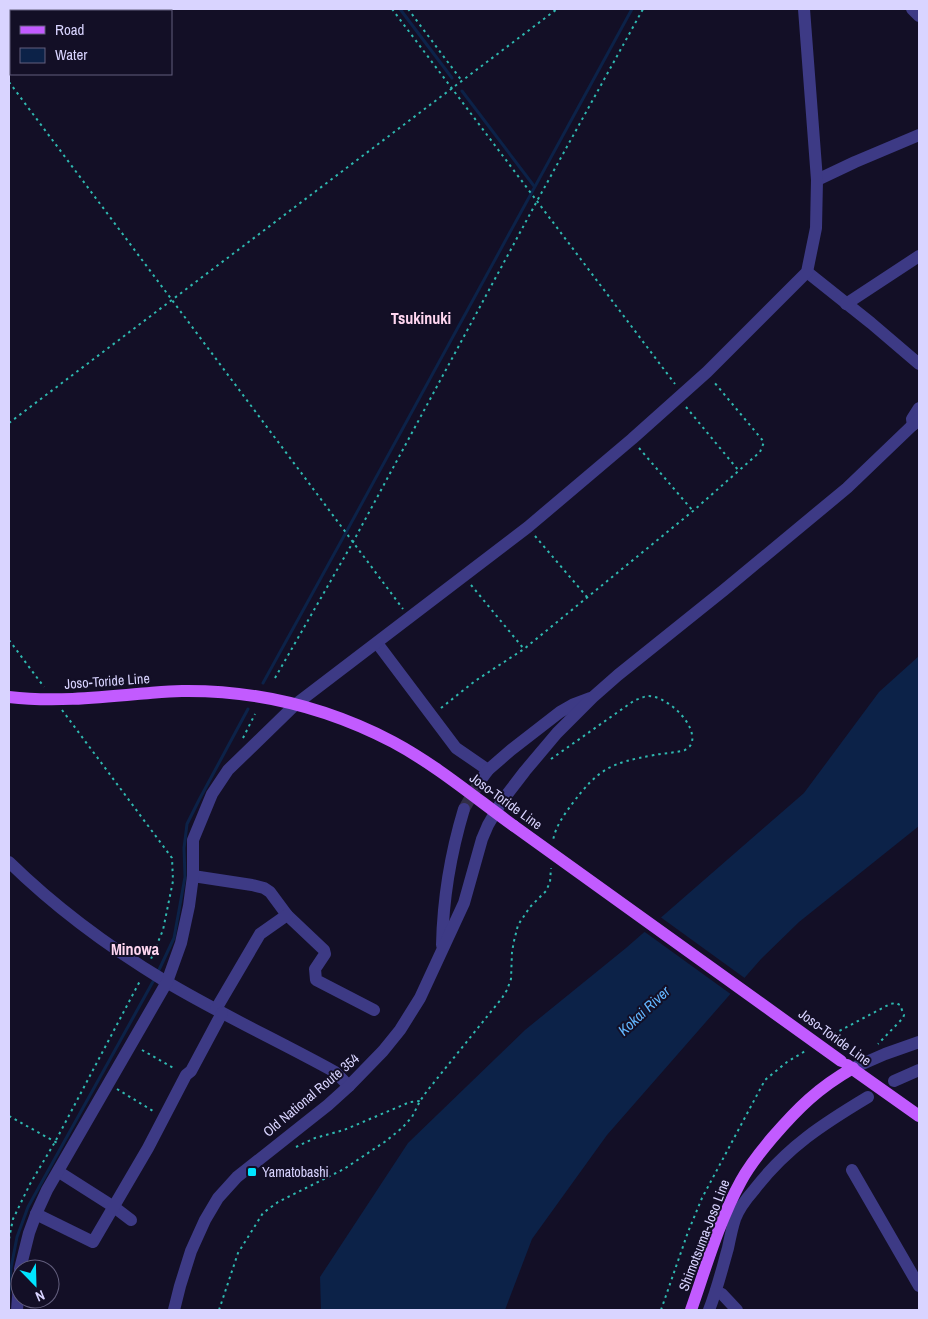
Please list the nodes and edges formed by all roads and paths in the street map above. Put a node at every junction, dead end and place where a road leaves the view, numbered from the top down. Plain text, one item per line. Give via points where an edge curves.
1 (392, 9) edge
2 (408, 9) edge
3 (557, 9) edge
4 (643, 9) edge
5 (804, 9) edge
6 (912, 9) edge
7 (919, 16) edge
8 (462, 81) junction
9 (9, 82) edge
10 (452, 89) junction
11 (919, 135) edge
12 (817, 180) junction
13 (537, 200) junction
14 (919, 256) edge
15 (807, 272) junction
16 (171, 300) junction
17 (846, 304) junction
18 (919, 364) edge
19 (707, 372) junction
20 (681, 396) junction
21 (919, 408) edge
22 (916, 422) edge
23 (9, 424) edge
24 (632, 439) junction
25 (739, 471) junction
26 (693, 511) junction
27 (528, 527) junction
28 (353, 542) junction
29 (464, 576) junction
30 (587, 597) junction
31 (409, 618) junction
32 (9, 640) edge
33 (376, 643) junction
34 (524, 648) junction
35 (275, 678) dead end
36 (9, 697) edge
37 (593, 697) junction
38 (54, 699) junction
39 (296, 704) junction
40 (431, 716) junction
41 (551, 759) dead end
42 (488, 770) junction
43 (480, 781) tunnel mouth
44 (464, 809) tunnel mouth
45 (495, 812) junction
46 (553, 848) dead end
47 (9, 862) edge
48 (551, 864) dead end
49 (193, 876) junction
50 (287, 915) junction
51 (442, 950) junction
52 (149, 970) junction
53 (165, 981) junction
54 (374, 1010) dead end
55 (219, 1011) junction
56 (919, 1042) edge
57 (131, 1043) junction
58 (853, 1068) junction
59 (919, 1070) edge
60 (186, 1075) junction
61 (894, 1081) dead end
62 (109, 1084) junction
63 (349, 1086) junction
64 (868, 1097) dead end
65 (420, 1101) junction
66 (9, 1116) edge
67 (919, 1116) edge
68 (164, 1118) junction
69 (315, 1138) dead end
70 (56, 1143) junction
71 (852, 1170) dead end
72 (59, 1172) junction
73 (114, 1206) junction
74 (36, 1214) junction
75 (731, 1216) junction
76 (131, 1220) dead end
77 (9, 1239) edge
78 (23, 1259) edge
79 (919, 1286) edge
80 (716, 1291) junction
81 (174, 1310) edge
82 (219, 1310) edge
83 (691, 1310) edge
84 (709, 1310) edge
85 (737, 1310) edge

1 - 10 path
2 - 8 path
3 - 8 path
4 - 13 path
5 - 12 street
6 - 7 street
8 - 10 path
9 - 16 path
10 - 13 path
10 - 16 path
11 - 12 street
12 - 15 street via 816,228
13 - 20 path
13 - 28 path
14 - 17 street
15 - 17 street
15 - 19 street
16 - 23 path
16 - 28 path
17 - 18 street
19 - 20 street
19 - 25 path via 764,442 760,452
20 - 24 street
20 - 25 path
21 - 22 street via 912,419
22 - 37 street, Old National Route 354 via 847,488
24 - 26 path
24 - 27 street
25 - 26 path
26 - 30 path
27 - 29 street
27 - 30 path
28 - 31 path
28 - 35 path
29 - 31 street
29 - 34 path
30 - 34 path
31 - 33 street
32 - 38 path
33 - 39 street
33 - 40 street
34 - 40 path
36 - 38 main road, Joso-Toride Line
37 - 42 street via 560,712
37 - 45 street, Old National Route 354 via 524,771
38 - 39 main road, Joso-Toride Line via 213,691 243,693
38 - 52 path via 172,858 172,880 163,930
39 - 45 main road, Joso-Toride Line via 346,720 394,743
39 - 49 street via 228,770 212,794 193,840
40 - 42 street via 456,748
41 - 46 path via 635,700 647,696 660,698 677,709 692,734 690,746 684,750 619,763 593,778 554,831
42 - 43 street
44 - 51 street via 454,841 442,924
45 - 51 street, Old National Route 354 via 482,839 464,903
45 - 58 main road, Joso-Toride Line, bridge
47 - 52 street via 69,915
48 - 65 path via 546,892 518,925 507,990
49 - 50 street via 264,888
49 - 53 street via 181,943
50 - 54 street via 324,950 325,954 315,969 316,980
50 - 55 street via 260,934
51 - 63 street, Old National Route 354 via 420,998 400,1030
52 - 53 street
52 - 70 path
53 - 55 street
53 - 57 street
55 - 60 street via 191,1071
55 - 63 street via 335,1072
56 - 58 street
57 - 60 path
57 - 62 street
58 - 67 main road, Joso-Toride Line
58 - 75 main road, Shimotsuma-Joso Line via 812,1095 760,1151 741,1180
59 - 61 street
60 - 68 street
62 - 68 path
62 - 72 street
63 - 81 street, Old National Route 354 via 237,1177 218,1198 191,1251
64 - 75 street via 797,1144 765,1175
65 - 69 path
65 - 82 path via 412,1117 386,1141 344,1169 278,1202 263,1214 238,1253
66 - 70 path
68 - 73 street
70 - 77 path via 30,1184 13,1219
71 - 79 street
72 - 73 street
72 - 74 street
73 - 74 street via 93,1242
73 - 76 street
74 - 78 street
75 - 80 street
75 - 83 main road, Shimotsuma-Joso Line
80 - 84 street
80 - 85 street

